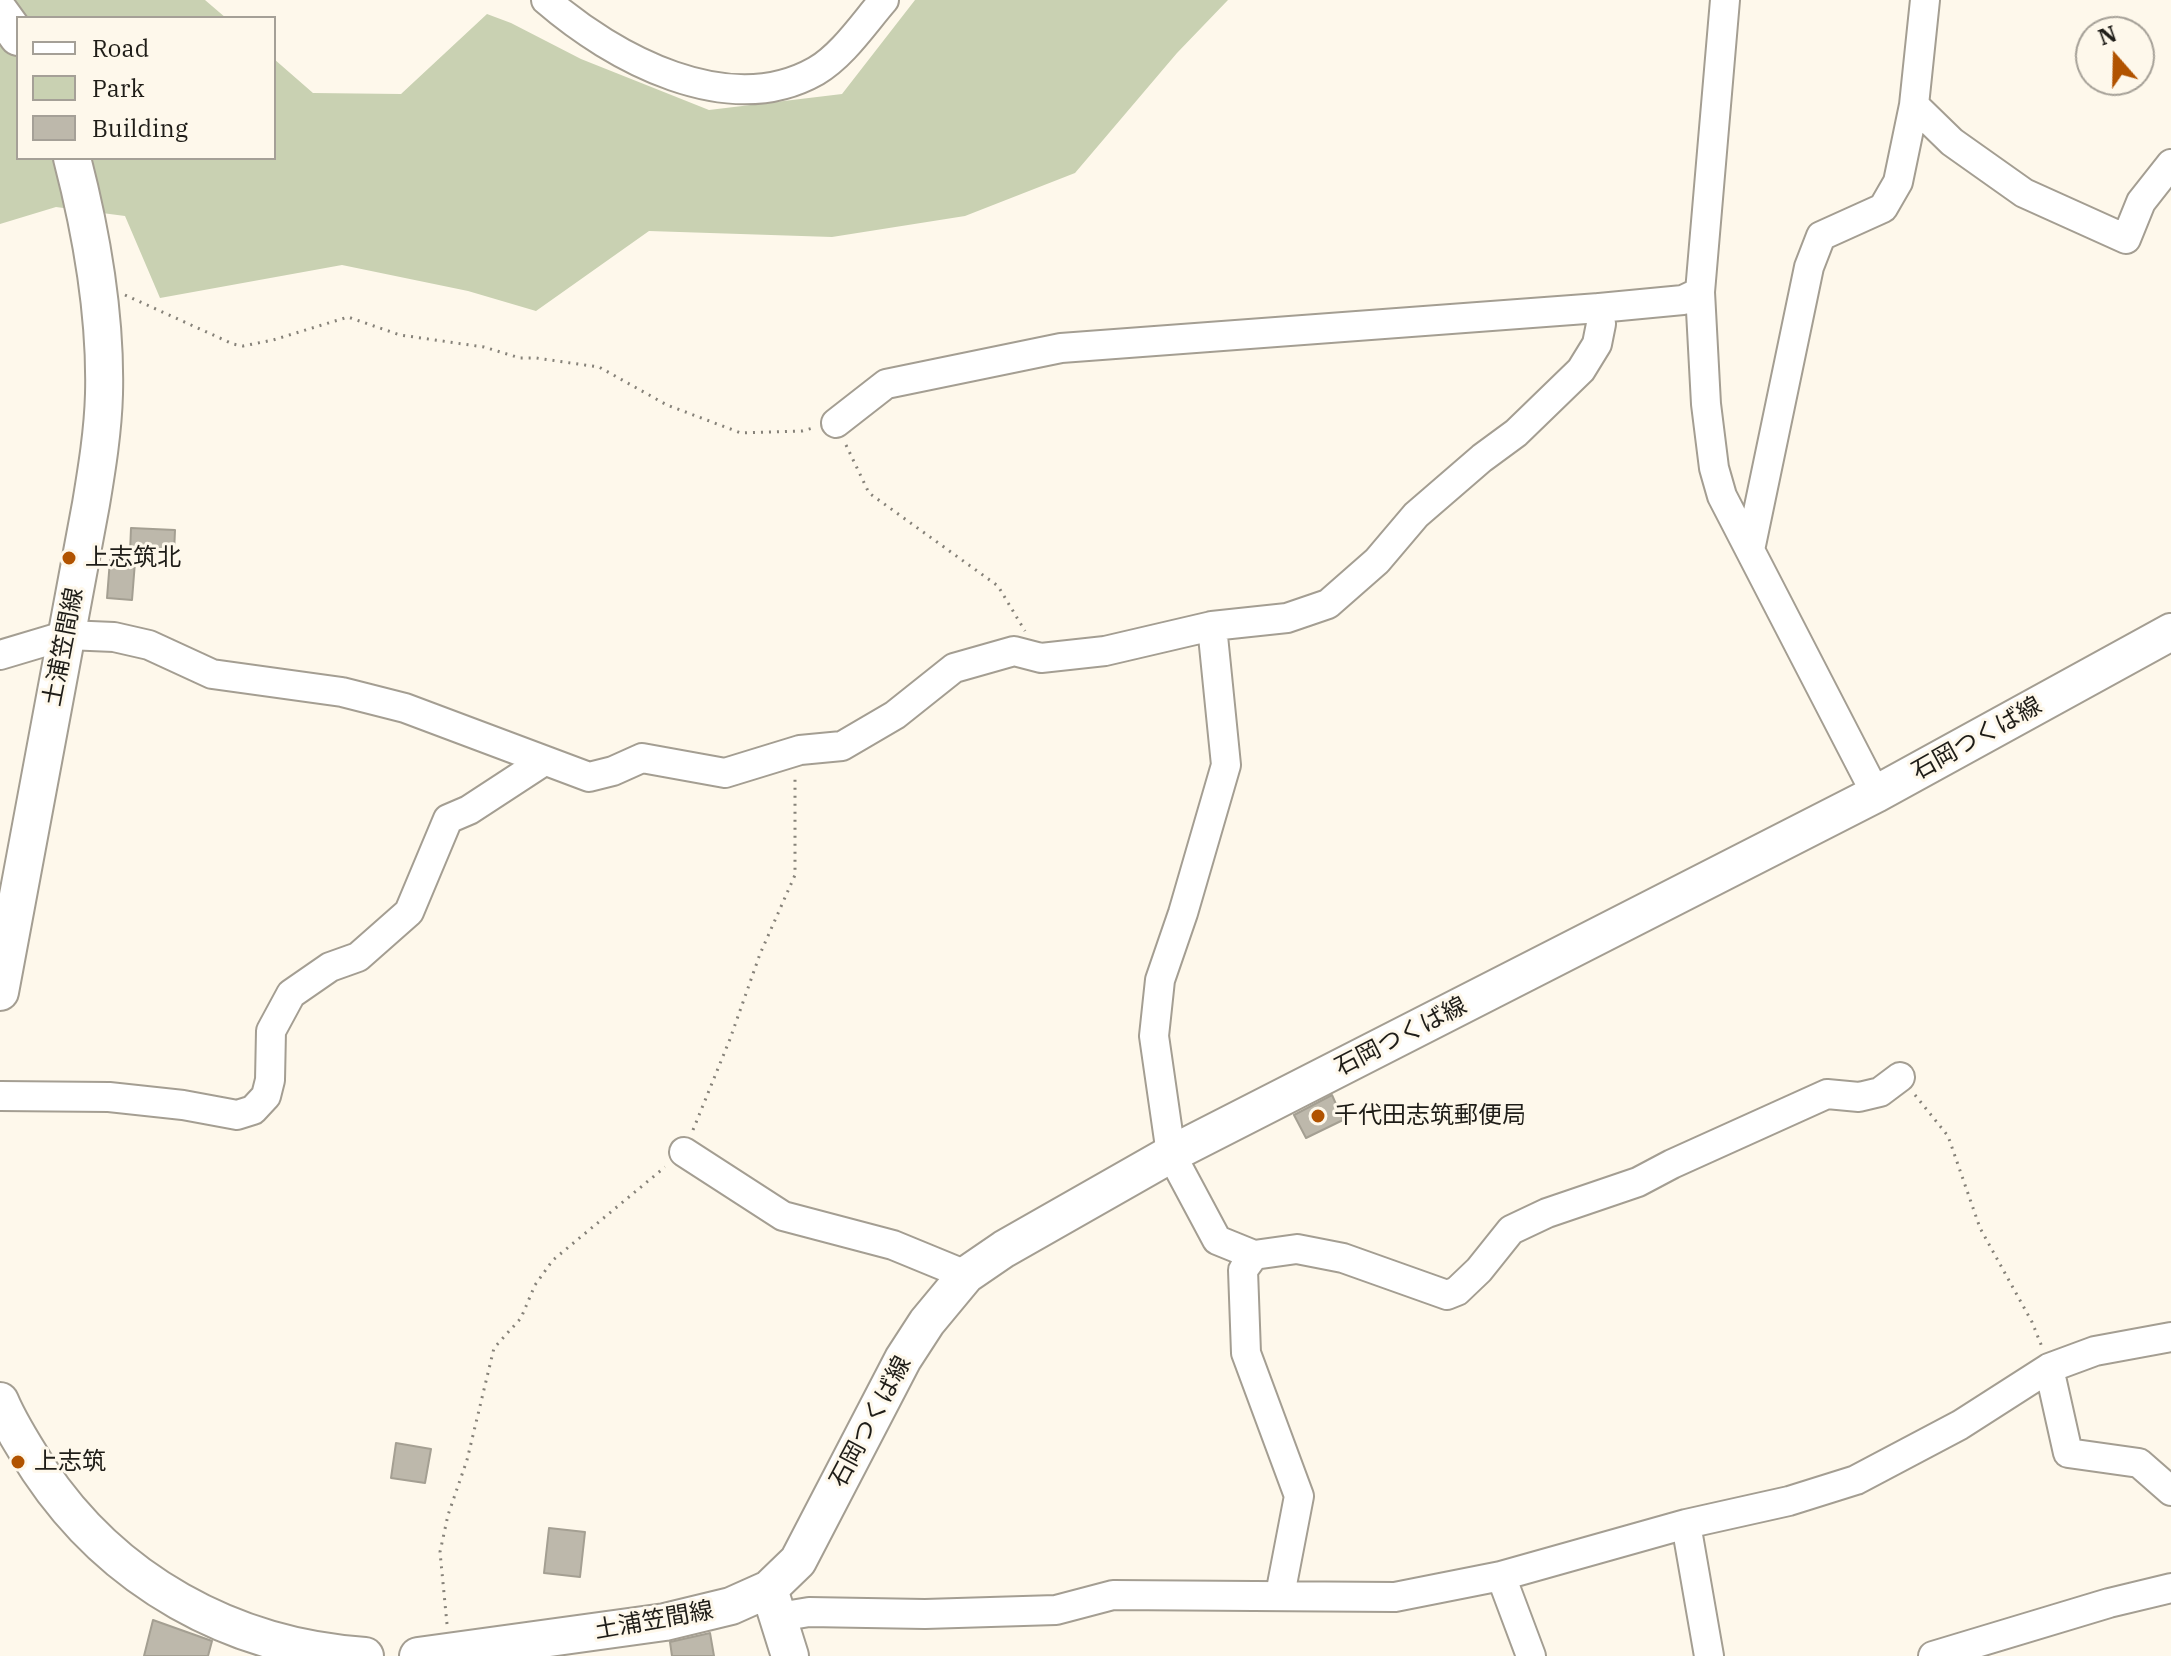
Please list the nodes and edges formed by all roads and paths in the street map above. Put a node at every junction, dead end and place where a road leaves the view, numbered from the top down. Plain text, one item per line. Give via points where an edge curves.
1 (546, 0) edge
2 (884, 0) edge
3 (1725, 0) edge
4 (1925, 0) edge
5 (0, 12) edge
6 (16, 34) edge
7 (1914, 105) junction
8 (72, 160) edge
9 (2171, 164) edge
10 (98, 290) junction
11 (1700, 292) junction
12 (1599, 308) junction
13 (836, 423) junction
14 (1750, 550) junction
15 (1212, 626) junction
16 (2171, 632) edge
17 (67, 635) junction
18 (0, 655) edge
19 (1041, 658) junction
20 (800, 750) junction
21 (544, 761) junction
22 (1876, 794) junction
23 (0, 992) edge
24 (1900, 1077) joint
25 (0, 1096) edge
26 (684, 1152) junction
27 (1171, 1154) junction
28 (1254, 1255) junction
29 (966, 1275) junction
30 (2171, 1337) edge
31 (2049, 1368) junction
32 (0, 1401) edge
33 (2171, 1491) edge
34 (1686, 1524) junction
35 (1501, 1576) junction
36 (2171, 1588) edge
37 (1280, 1595) junction
38 (774, 1603) junction
39 (433, 1654) edge
40 (365, 1656) edge
41 (790, 1656) edge
42 (1531, 1656) edge
43 (1709, 1656) edge
44 (1933, 1656) edge

1 - 2 street via 604,45 643,64 687,80 760,89 818,70
3 - 11 street
4 - 7 street
5 - 6 main road
7 - 9 street via 1952,142 2024,193 2126,239 2141,202
7 - 14 street via 1898,182 1883,208 1821,236 1809,267
8 - 10 main road, 土浦笠間線
10 - 13 path via 131,296 243,346 348,317 400,335 599,367 667,405 741,433 802,431
10 - 17 main road, 土浦笠間線 via 104,395 100,442
11 - 12 street via 1683,300
11 - 14 street via 1714,468
12 - 13 street via 1061,348 886,384
12 - 15 street via 1597,344 1581,370 1516,433 1416,515 1377,561 1328,604 1287,618
13 - 19 path via 869,493 998,586
14 - 22 street
15 - 19 street via 1105,651
15 - 27 street via 1226,765 1160,980 1154,1036
16 - 22 main road, 石岡つくば線
17 - 18 street
17 - 21 street via 114,637 149,645 212,674 342,692 405,708
17 - 23 main road, 土浦笠間線
19 - 20 street via 1014,651 954,668 895,715 842,746
20 - 21 street via 725,773 642,758 589,777
20 - 26 path via 794,785 795,875
21 - 25 street via 448,819 409,912 358,957 330,967 291,994 271,1031 266,1096 253,1110 237,1115 109,1097
22 - 27 main road, 石岡つくば線
24 - 28 street via 1880,1092 1859,1097 1827,1094 1638,1182 1511,1230 1479,1270 1447,1295 1343,1258 1297,1249
24 - 31 path via 1948,1136 1980,1228 2032,1322
26 - 29 street via 783,1216 893,1245
26 - 39 path via 553,1260 521,1318 494,1348 440,1552
27 - 28 street via 1217,1240
27 - 29 main road, 石岡つくば線
28 - 37 street via 1243,1270 1246,1353 1299,1496
29 - 38 main road, 石岡つくば線 via 903,1359
30 - 31 street via 2095,1351
31 - 33 street via 2068,1453 2139,1463
31 - 34 street via 1949,1431 1856,1480
32 - 40 main road via 28,1453 82,1526 150,1585 226,1626 301,1648
34 - 35 street
34 - 43 street
35 - 37 street via 1395,1597
35 - 42 street
36 - 44 street
37 - 38 street via 1113,1595 1056,1610 925,1614 809,1612
38 - 39 main road, 土浦笠間線
38 - 41 main road

